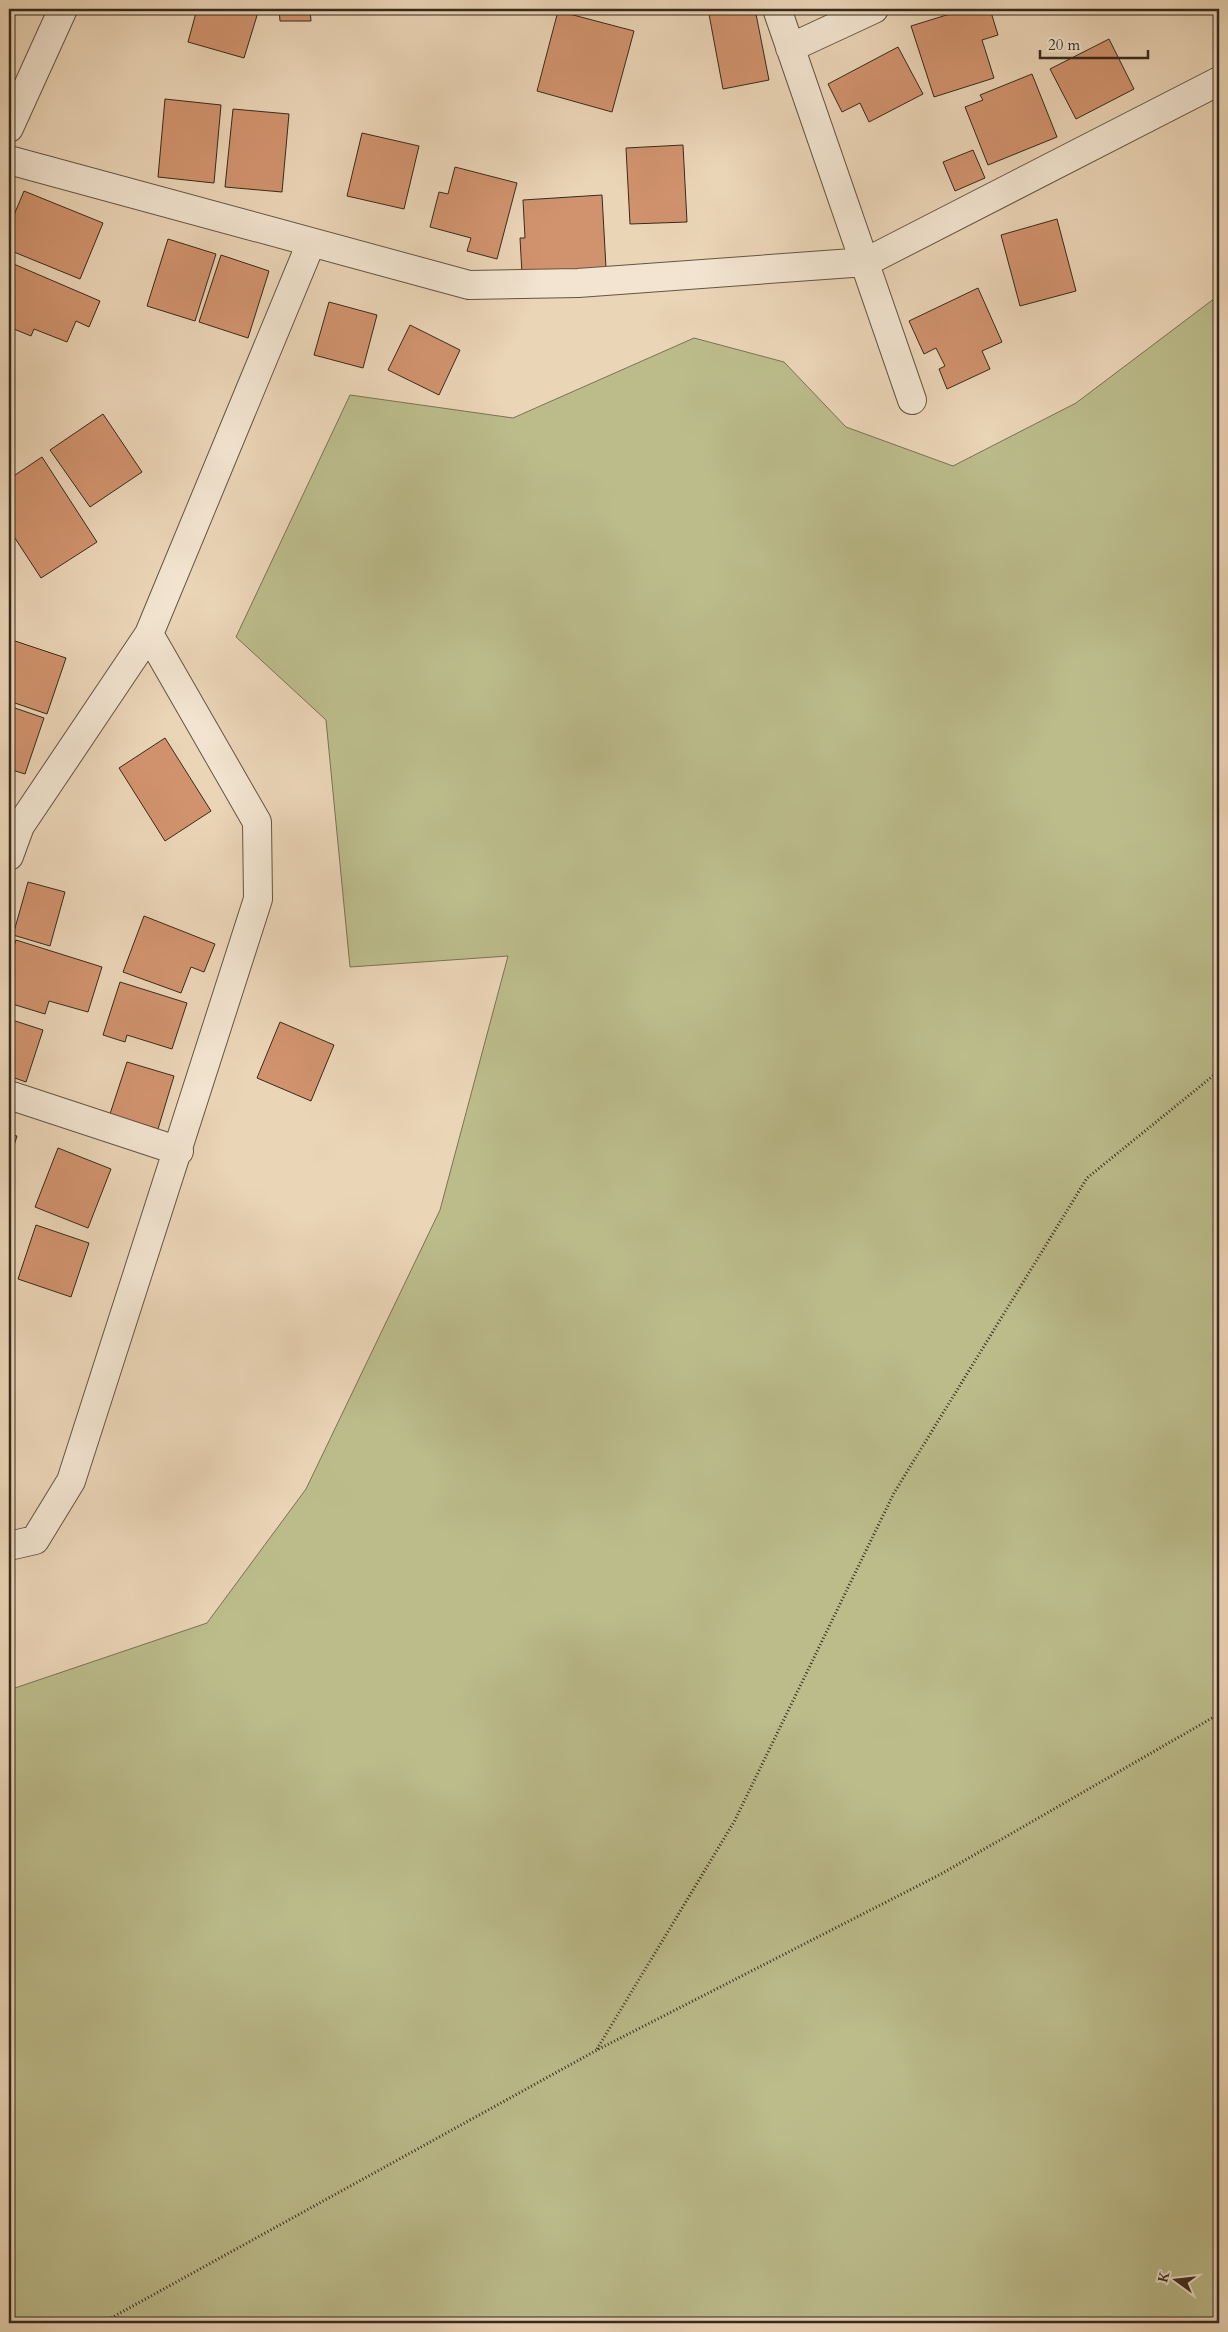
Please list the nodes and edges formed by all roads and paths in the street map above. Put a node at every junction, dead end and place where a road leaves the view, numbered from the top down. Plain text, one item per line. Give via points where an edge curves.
1 (63, 9) edge
2 (777, 9) edge
3 (874, 9) edge
4 (790, 48) junction
5 (1219, 81) edge
6 (9, 128) edge
7 (9, 160) edge
8 (311, 242) junction
9 (866, 262) junction
10 (912, 400) dead end
11 (149, 634) junction
12 (14, 828) edge
13 (9, 856) edge
14 (1219, 1071) edge
15 (9, 1095) edge
16 (178, 1151) junction
17 (9, 1546) edge
18 (1219, 1714) edge
19 (597, 2050) junction
20 (102, 2323) edge

1 - 6 street
2 - 4 street
3 - 4 street
4 - 9 street
5 - 9 street
7 - 8 street
8 - 9 street via 469,285 578,283
8 - 11 street
9 - 10 street
11 - 12 street
11 - 16 street via 257,822 258,899
12 - 13 street
14 - 19 path via 1087,1178 894,1493 734,1822
15 - 16 street
16 - 17 street via 71,1481 35,1540
18 - 19 path via 941,1874
19 - 20 path

